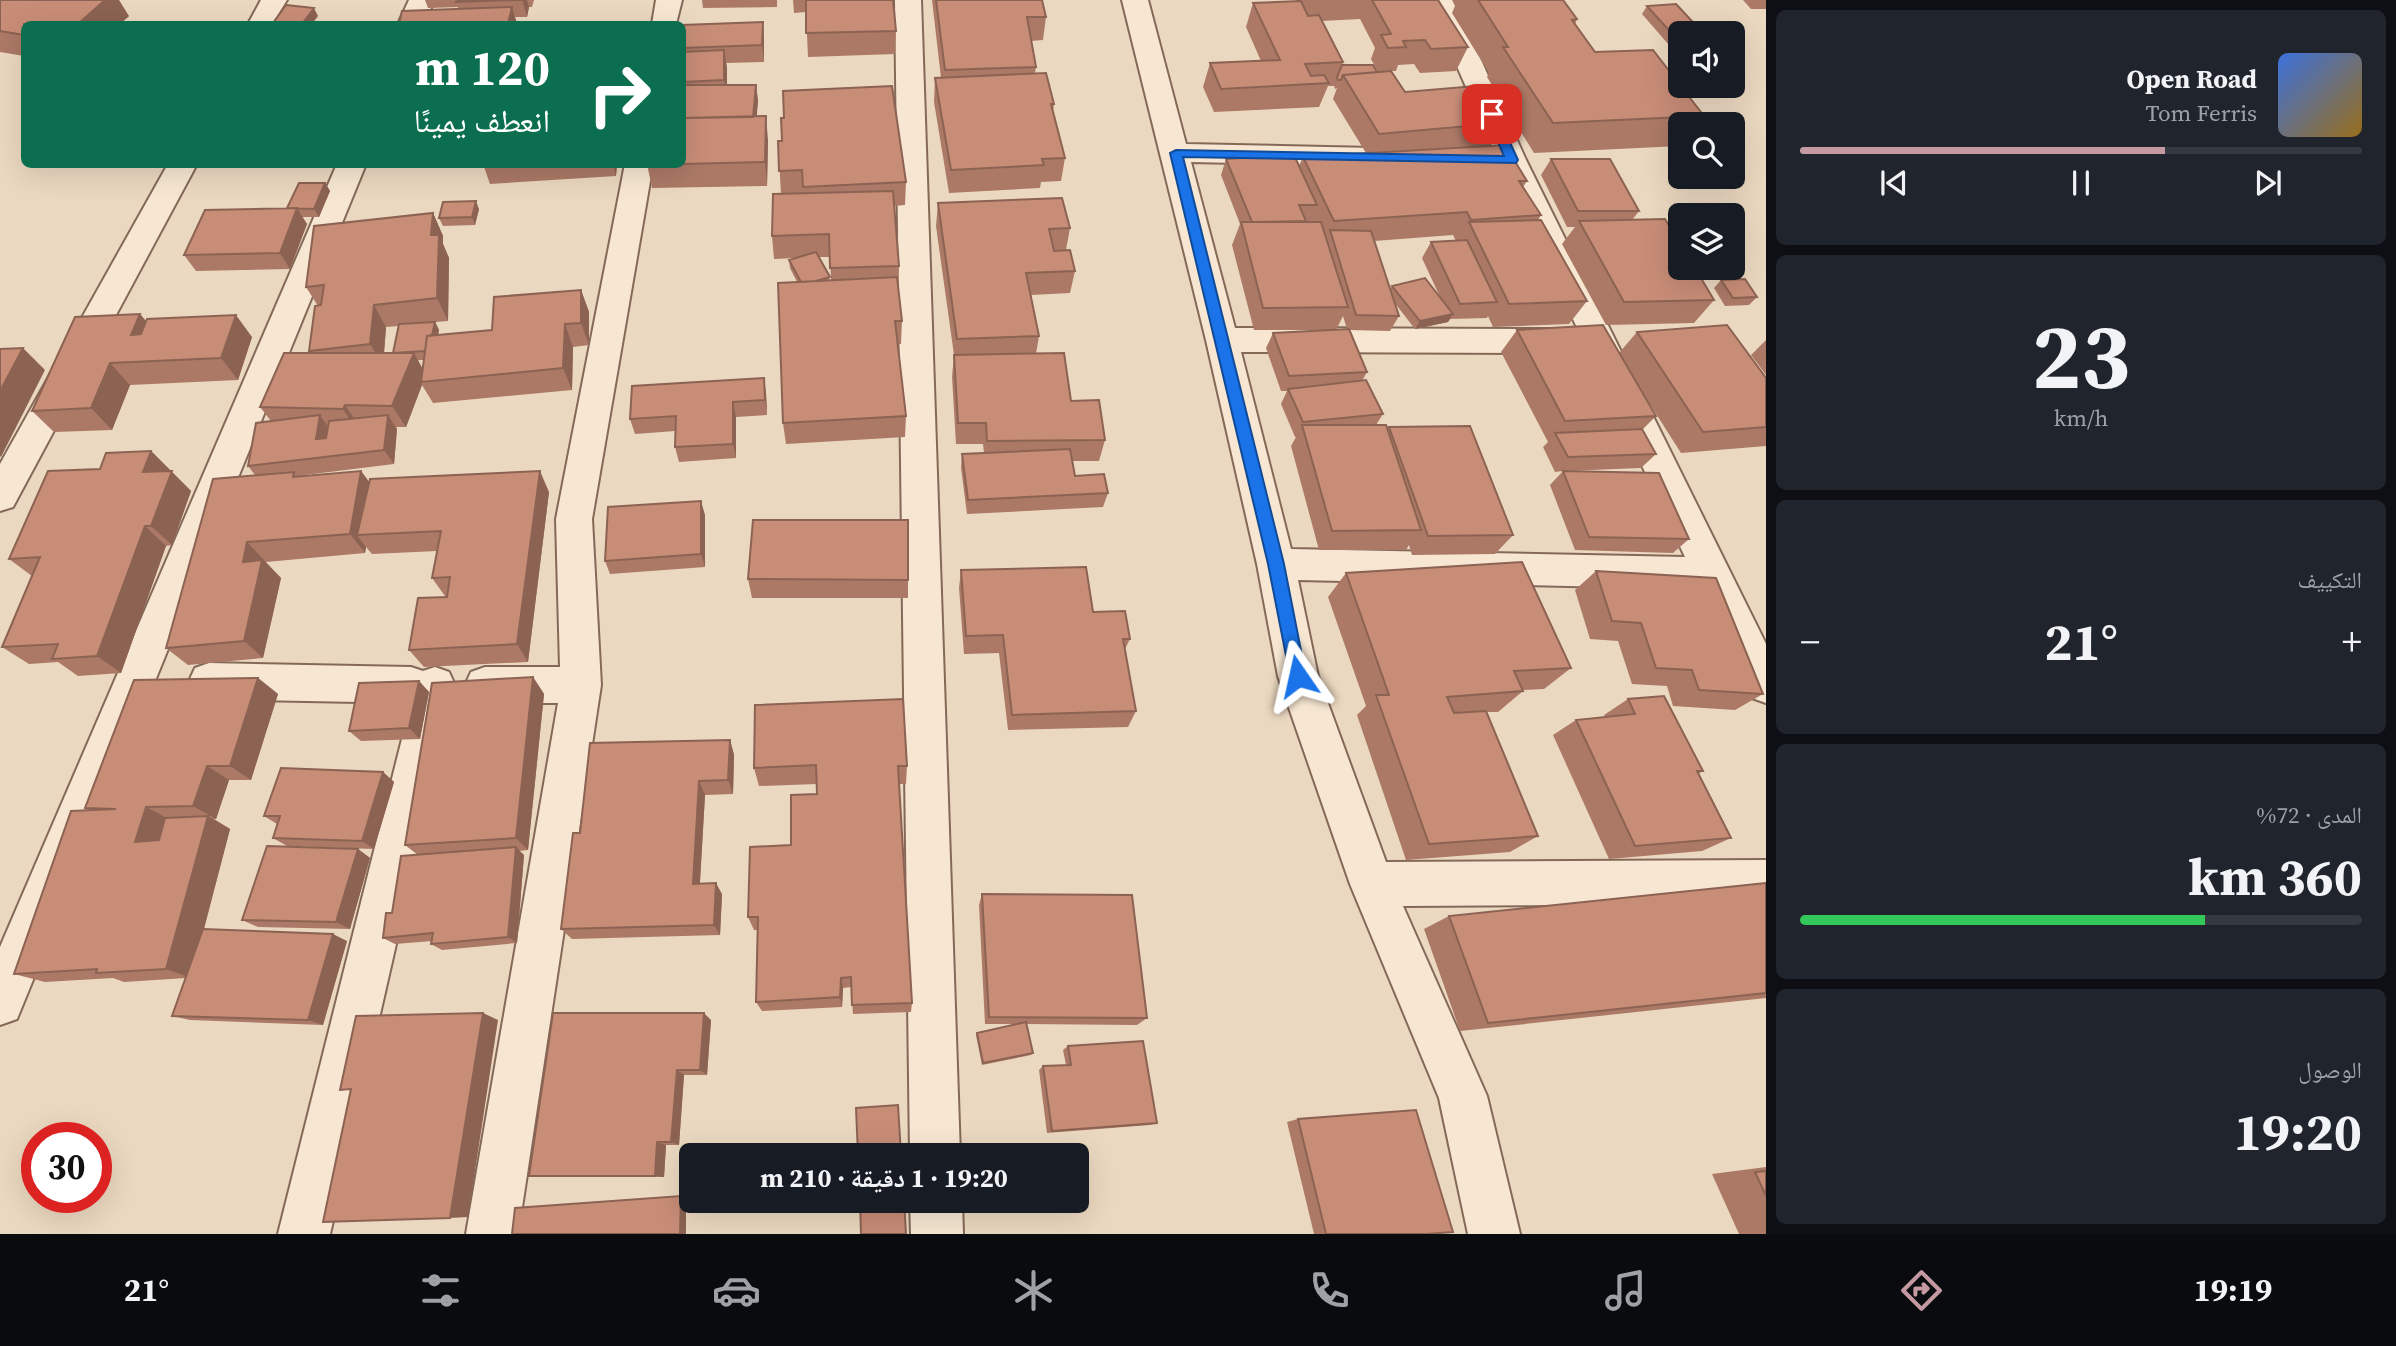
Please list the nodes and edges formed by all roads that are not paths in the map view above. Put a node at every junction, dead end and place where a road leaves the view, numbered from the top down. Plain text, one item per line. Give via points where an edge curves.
1 (274, 0) edge
2 (422, 0) edge
3 (668, 0) edge
4 (908, 0) edge
5 (1135, 0) edge
6 (1441, 0) edge
7 (262, 21) edge
8 (412, 21) edge
9 (664, 21) edge
10 (1176, 153) junction
11 (1404, 158) edge
12 (181, 168) edge
13 (350, 168) edge
14 (638, 168) edge
15 (1222, 340) junction
16 (1600, 341) junction
17 (5, 480) edge
18 (1276, 564) junction
19 (1712, 573) junction
20 (136, 679) junction
21 (435, 685) junction
22 (581, 685) junction
23 (1766, 685) edge
24 (1766, 882) edge
25 (1372, 884) junction
26 (0, 1002) edge
27 (935, 1143) edge
28 (936, 1213) edge
29 (304, 1234) edge
30 (492, 1234) edge
31 (937, 1234) edge
32 (1494, 1234) edge

1 - 7 street
2 - 8 street
3 - 9 street
4 - 27 street
5 - 10 street
6 - 16 street via 1499,160
10 - 11 street
10 - 15 street
12 - 17 street
13 - 20 street
14 - 22 street via 574,519
15 - 16 street
15 - 18 street
16 - 19 street
18 - 19 street
18 - 25 street via 1298,676
19 - 23 street
20 - 21 street
20 - 26 street
21 - 22 street
21 - 29 street
22 - 30 street
24 - 25 street
25 - 32 street via 1463,1096
28 - 31 street

